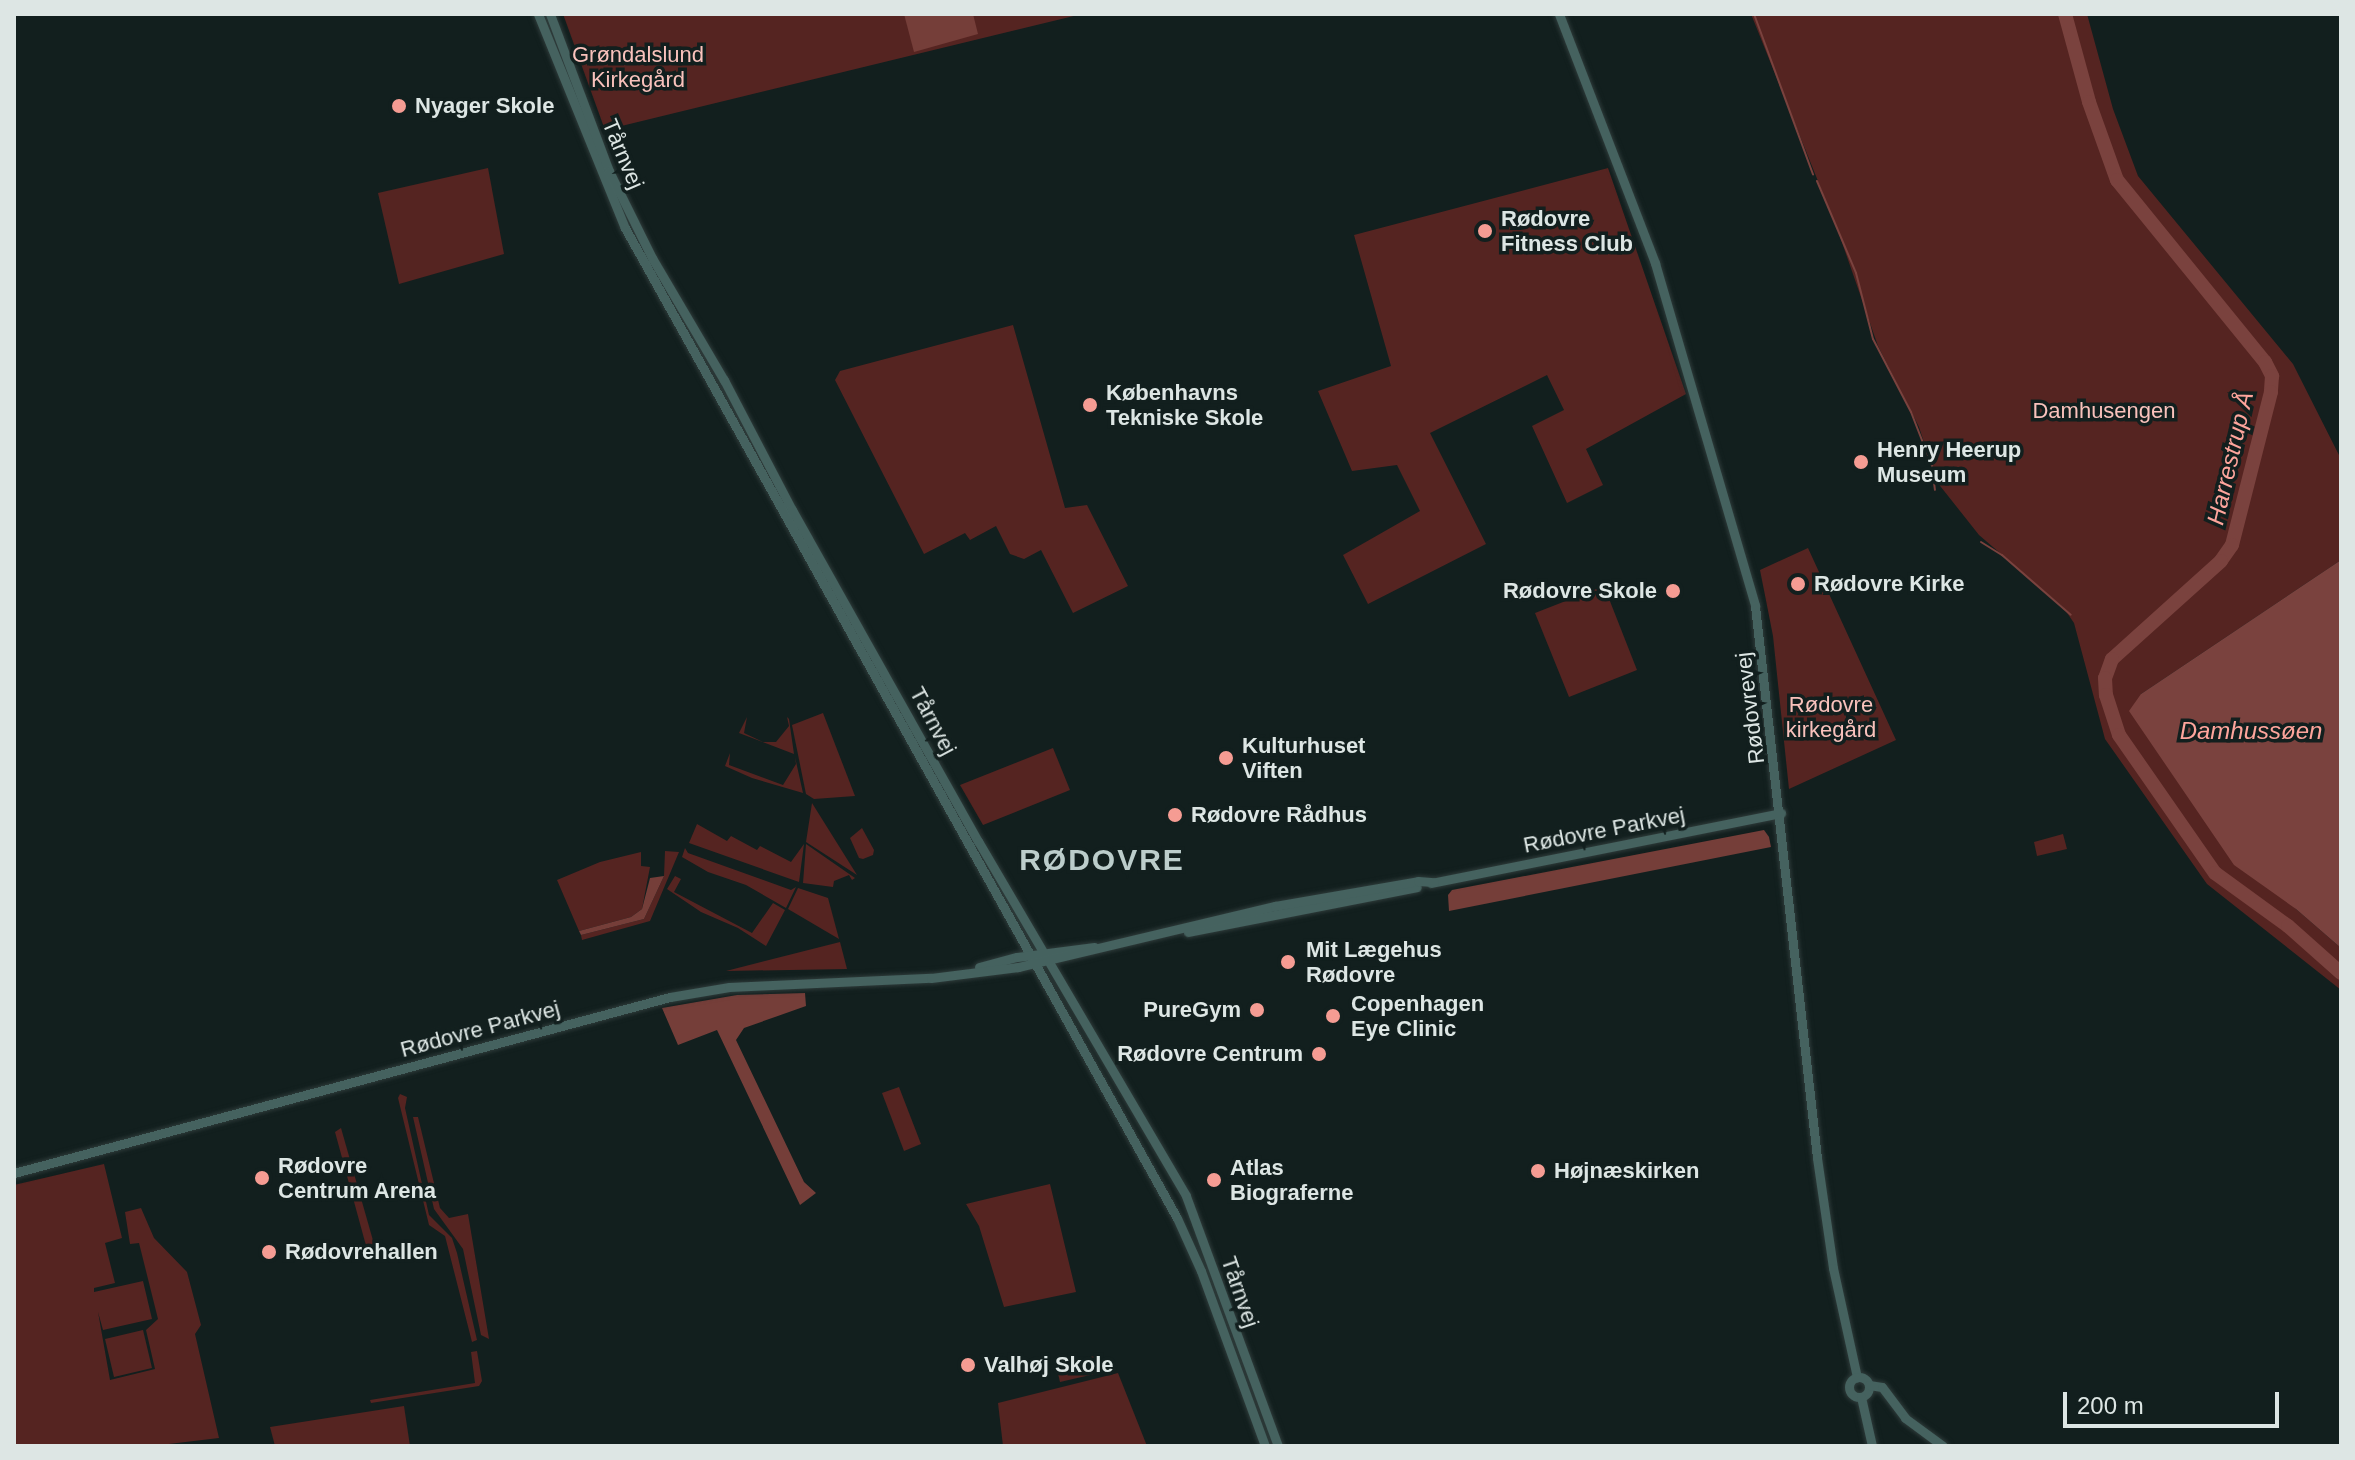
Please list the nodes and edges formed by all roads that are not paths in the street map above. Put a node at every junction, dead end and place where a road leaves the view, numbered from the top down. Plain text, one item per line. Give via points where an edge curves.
1 (538, 14) edge
2 (550, 14) edge
3 (1559, 14) edge
4 (1781, 813) junction
5 (1047, 956) junction
6 (1032, 959) junction
7 (14, 1173) edge
8 (1857, 1377) junction
9 (1869, 1385) junction
10 (1861, 1397) junction
11 (1265, 1446) edge
12 (1278, 1446) edge
13 (1872, 1446) edge
14 (1943, 1446) edge

1 - 6 street, Tårnvej via 625,228
2 - 5 street, Tårnvej via 609,171 652,258
3 - 4 street, Rødovrevej via 1643,228 1742,552 1755,606
4 - 5 street, Rødovre Parkvej
4 - 8 street, Rødovrevej via 1817,1158 1833,1268
5 - 6 street, Rødovre Parkvej
5 - 12 street, Tårnvej via 1195,1214
6 - 7 street, Rødovre Parkvej via 922,978 729,987 651,1001
6 - 11 street, Tårnvej via 1177,1218
8 - 9 street
8 - 10 street via 1848,1390
9 - 10 street
9 - 14 street via 1882,1387 1905,1418
10 - 13 street

